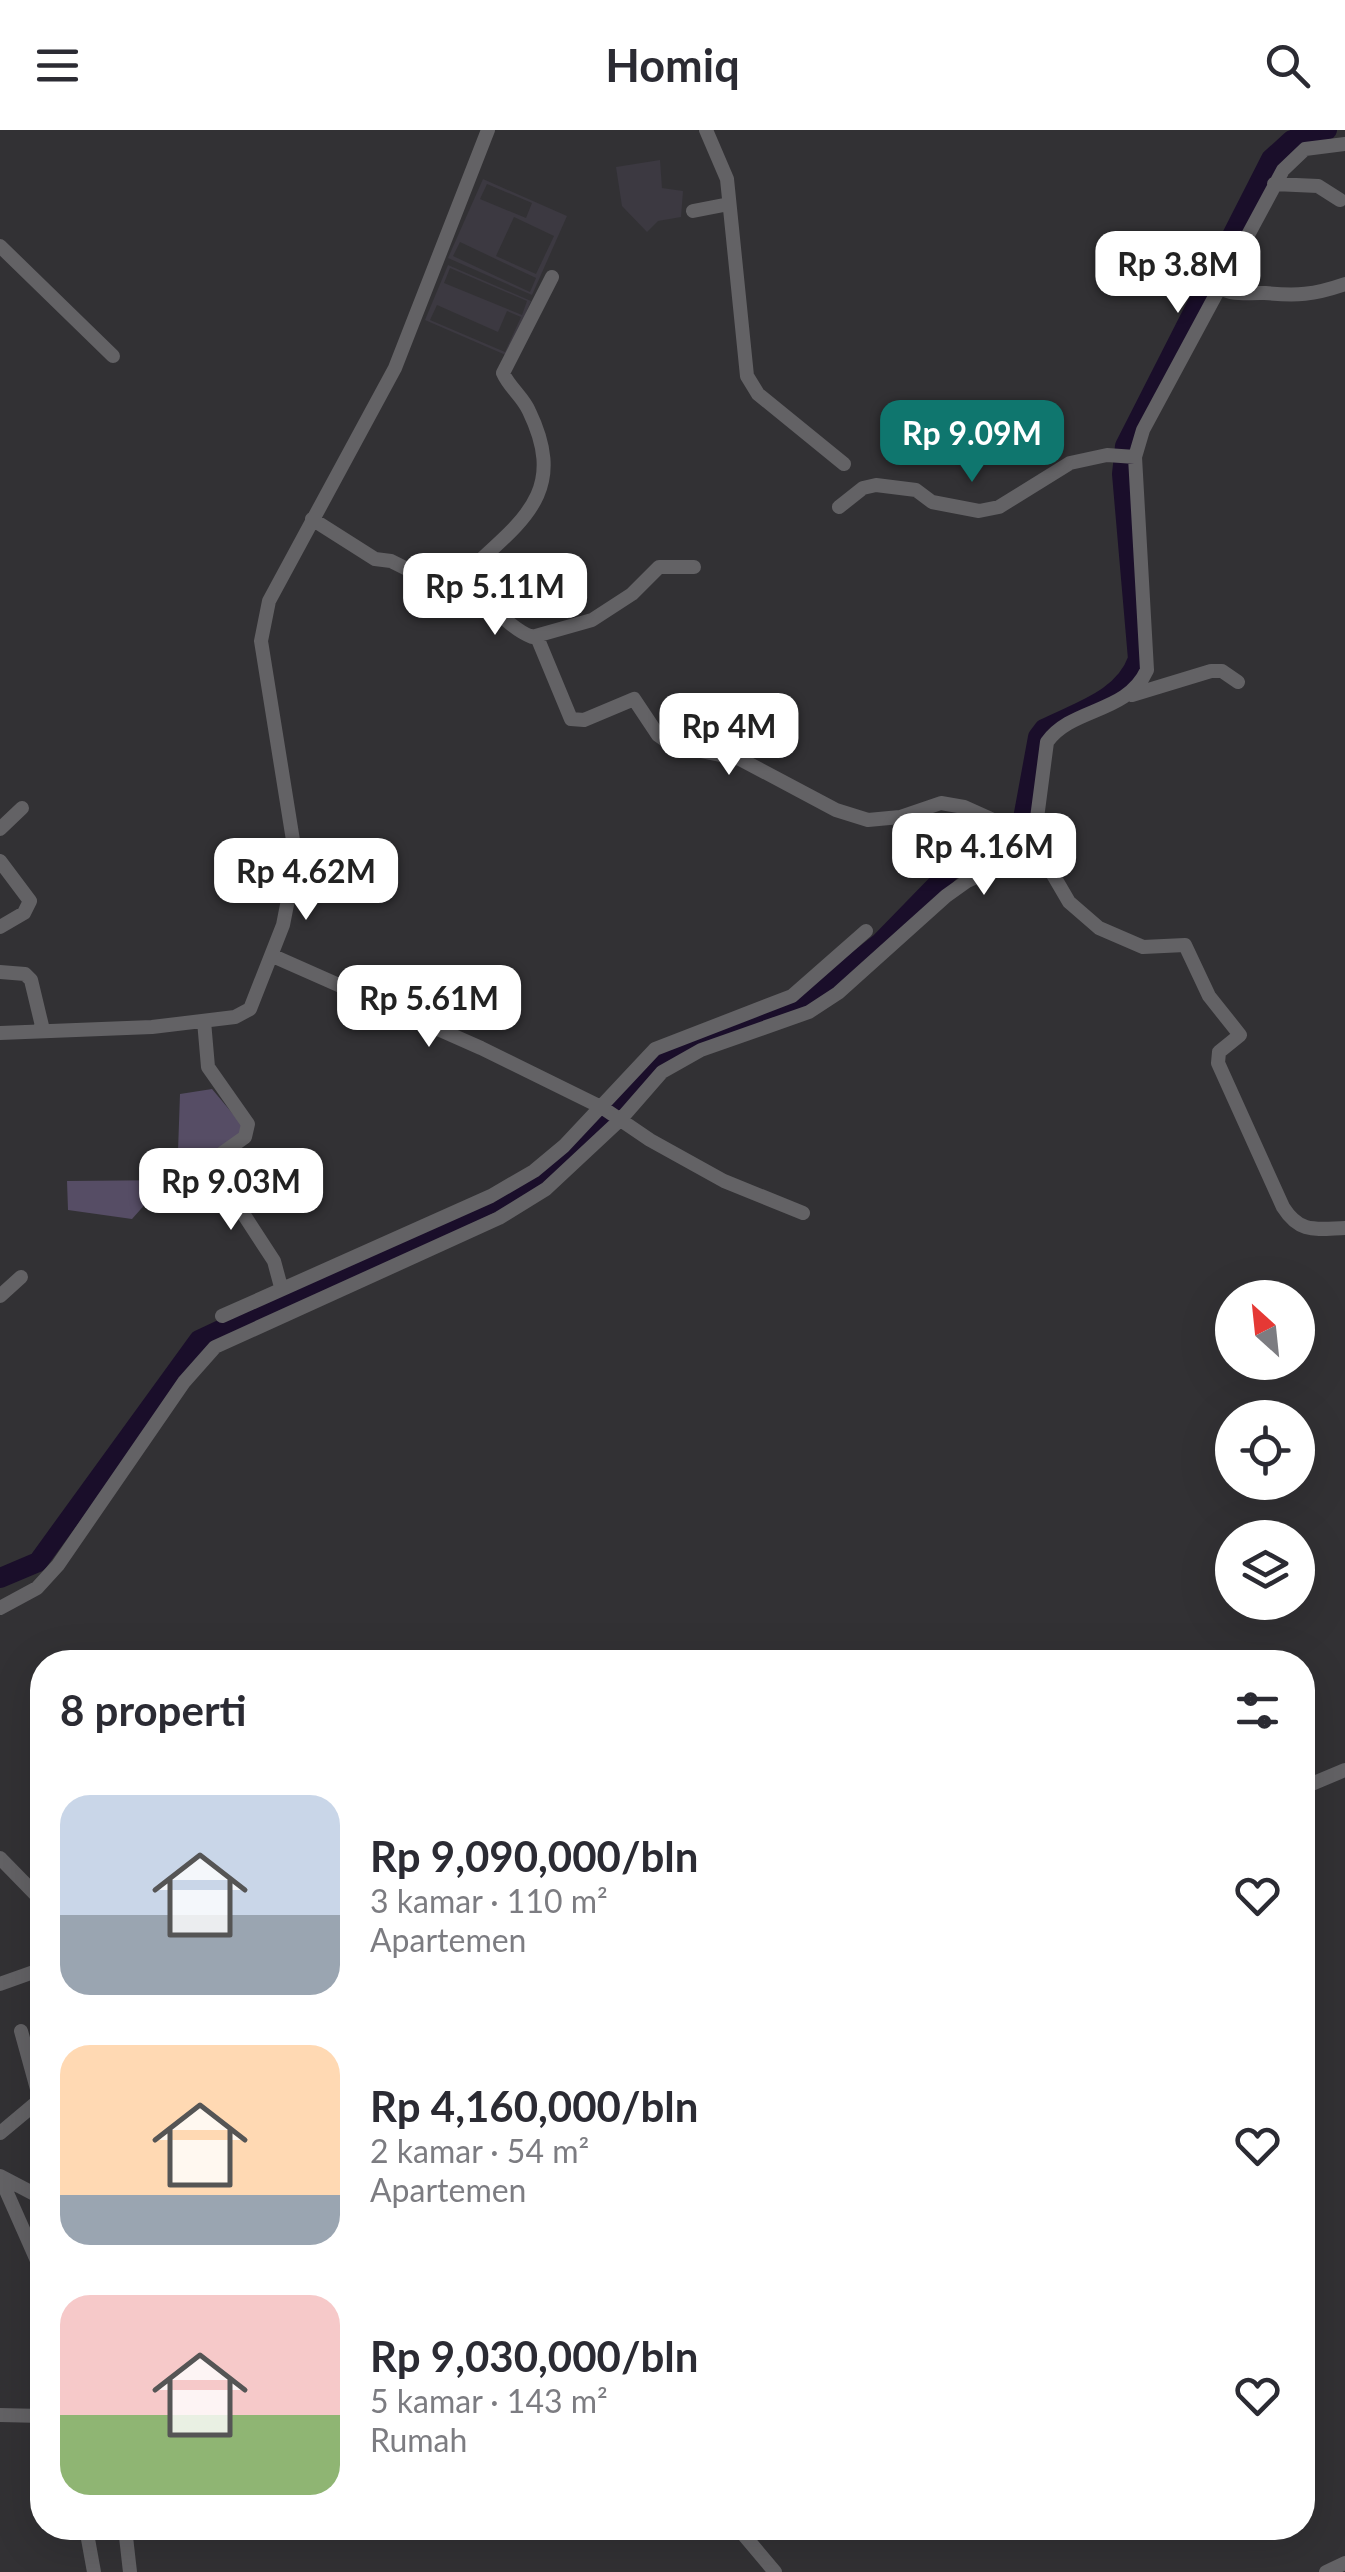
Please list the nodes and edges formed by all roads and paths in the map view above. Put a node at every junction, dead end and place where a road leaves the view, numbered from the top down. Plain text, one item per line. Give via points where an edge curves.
1 (488, 130) edge
2 (706, 130) edge
3 (1345, 144) edge
4 (1274, 184) junction
5 (1340, 200) dead end
6 (728, 204) junction
7 (693, 211) dead end
8 (0, 246) edge
9 (552, 277) dead end
10 (1345, 284) edge
11 (1218, 288) junction
12 (113, 356) dead end
13 (1127, 456) junction
14 (844, 464) dead end
15 (839, 507) dead end
16 (308, 525) junction
17 (694, 567) dead end
18 (461, 578) junction
19 (537, 636) junction
20 (1238, 682) dead end
21 (1131, 695) junction
22 (22, 808) dead end
23 (0, 829) edge
24 (1026, 836) junction
25 (0, 860) edge
26 (0, 927) edge
27 (866, 932) dead end
28 (272, 956) junction
29 (0, 972) edge
30 (204, 1021) junction
31 (43, 1030) junction
32 (0, 1033) edge
33 (609, 1112) junction
34 (802, 1213) dead end
35 (1345, 1228) edge
36 (21, 1277) dead end
37 (0, 1296) edge
38 (276, 1300) junction
39 (222, 1316) dead end
40 (0, 1608) edge
41 (1345, 1770) edge
42 (1315, 1783) edge
43 (0, 1858) edge
44 (30, 1889) edge
45 (30, 1973) edge
46 (0, 1984) edge
47 (22, 2031) dead end
48 (30, 2060) edge
49 (30, 2108) edge
50 (0, 2133) edge
51 (0, 2177) edge
52 (30, 2192) edge
53 (30, 2245) edge
54 (0, 2416) edge
55 (30, 2416) edge
56 (88, 2540) edge
57 (127, 2540) edge
58 (748, 2540) edge
59 (1345, 2563) edge
60 (94, 2572) edge
61 (130, 2572) edge
62 (775, 2572) edge
63 (1326, 2572) edge

1 - 16 street via 395,368
2 - 6 street via 725,171
3 - 4 street via 1306,150
4 - 5 street via 1318,186
4 - 11 street
6 - 7 street
6 - 14 street via 747,376 758,394
8 - 12 street
9 - 18 street via 503,373 536,424 546,458 544,486
10 - 11 street via 1285,298 1234,296
11 - 13 street
13 - 15 street via 1070,463 999,507 978,511 876,484
13 - 21 street via 1148,658
16 - 18 street via 417,575
16 - 28 street via 269,600 261,641 296,858
17 - 19 street via 659,567 592,620
18 - 19 street via 520,631
19 - 24 street via 572,719 634,698 672,746 740,759 836,810 868,820 942,804 964,807
20 - 21 street via 1211,671
21 - 24 street via 1052,736
22 - 23 street
24 - 33 street via 1020,860 946,896 838,993 809,1012 677,1062
24 - 35 street via 1069,902 1098,928 1142,947 1185,945 1209,996 1240,1034 1220,1052 1218,1064 1282,1207 1305,1230
25 - 26 street via 30,901 24,913
27 - 33 street via 804,990 655,1049
28 - 30 street via 250,1009
28 - 33 street
29 - 31 street via 31,980
30 - 31 street
30 - 38 street via 208,1066 248,1124 245,1137 212,1166 274,1261
31 - 32 street
33 - 34 street via 724,1181
33 - 38 street via 491,1196
33 - 38 street via 546,1189 499,1218
36 - 37 street
38 - 39 street
38 - 40 street via 202,1358 58,1565 37,1588
41 - 42 street
43 - 44 street
45 - 46 street
47 - 48 street
49 - 50 street
51 - 52 street
51 - 53 street
54 - 55 street
56 - 60 street
57 - 61 street
58 - 62 street
59 - 63 street

